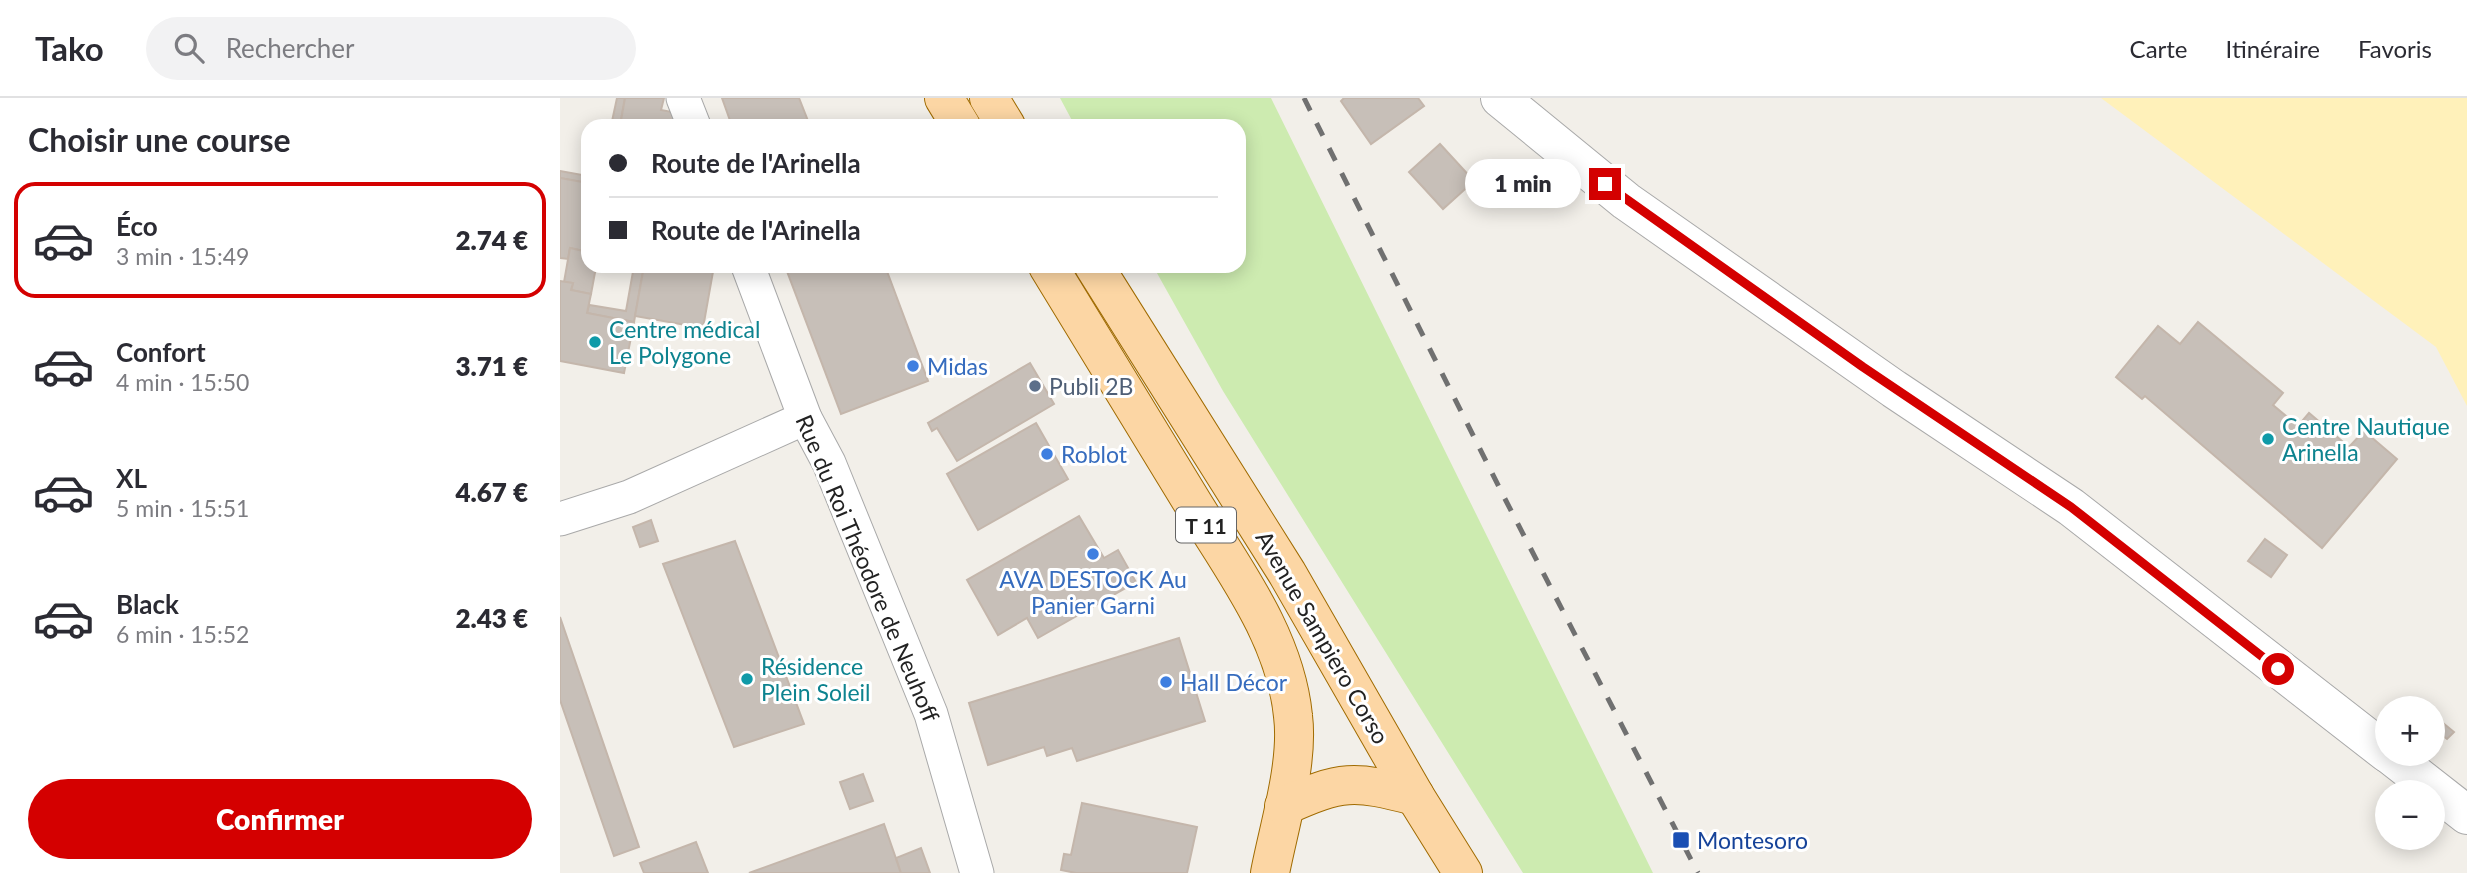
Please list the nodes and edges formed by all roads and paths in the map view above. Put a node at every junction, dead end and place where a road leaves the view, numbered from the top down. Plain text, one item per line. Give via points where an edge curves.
1 (683, 98) edge
2 (944, 98) edge
3 (989, 98) edge
4 (1500, 98) edge
5 (691, 119) edge
6 (957, 119) edge
7 (1002, 119) edge
8 (751, 273) edge
9 (1052, 273) edge
10 (1098, 273) edge
11 (805, 418) junction
12 (560, 519) edge
13 (1287, 573) junction
14 (2375, 744) edge
15 (2404, 766) edge
16 (1415, 796) junction
17 (1284, 806) junction
18 (2467, 815) edge
19 (977, 873) edge
20 (1270, 873) edge
21 (1463, 873) edge
22 (1490, 873) edge

1 - 5 street
2 - 6 main road
3 - 7 main road
4 - 14 street via 1626,201 2071,507
8 - 11 street, Rue du Roi Théodore de Neuhoff
9 - 17 main road, Avenue Sampiero Corso / T 11 via 1278,651 1294,718
10 - 13 main road, Avenue Sampiero Corso / T 11
11 - 12 street via 629,497
11 - 19 street, Rue du Roi Théodore de Neuhoff via 829,463 931,715
13 - 16 main road, Avenue Sampiero Corso / T 11
13 - 22 main road via 1318,602
15 - 18 street
16 - 17 main road via 1351,784 1319,790
16 - 21 main road, Avenue Sampiero Corso
17 - 20 main road, Avenue Sampiero Corso

